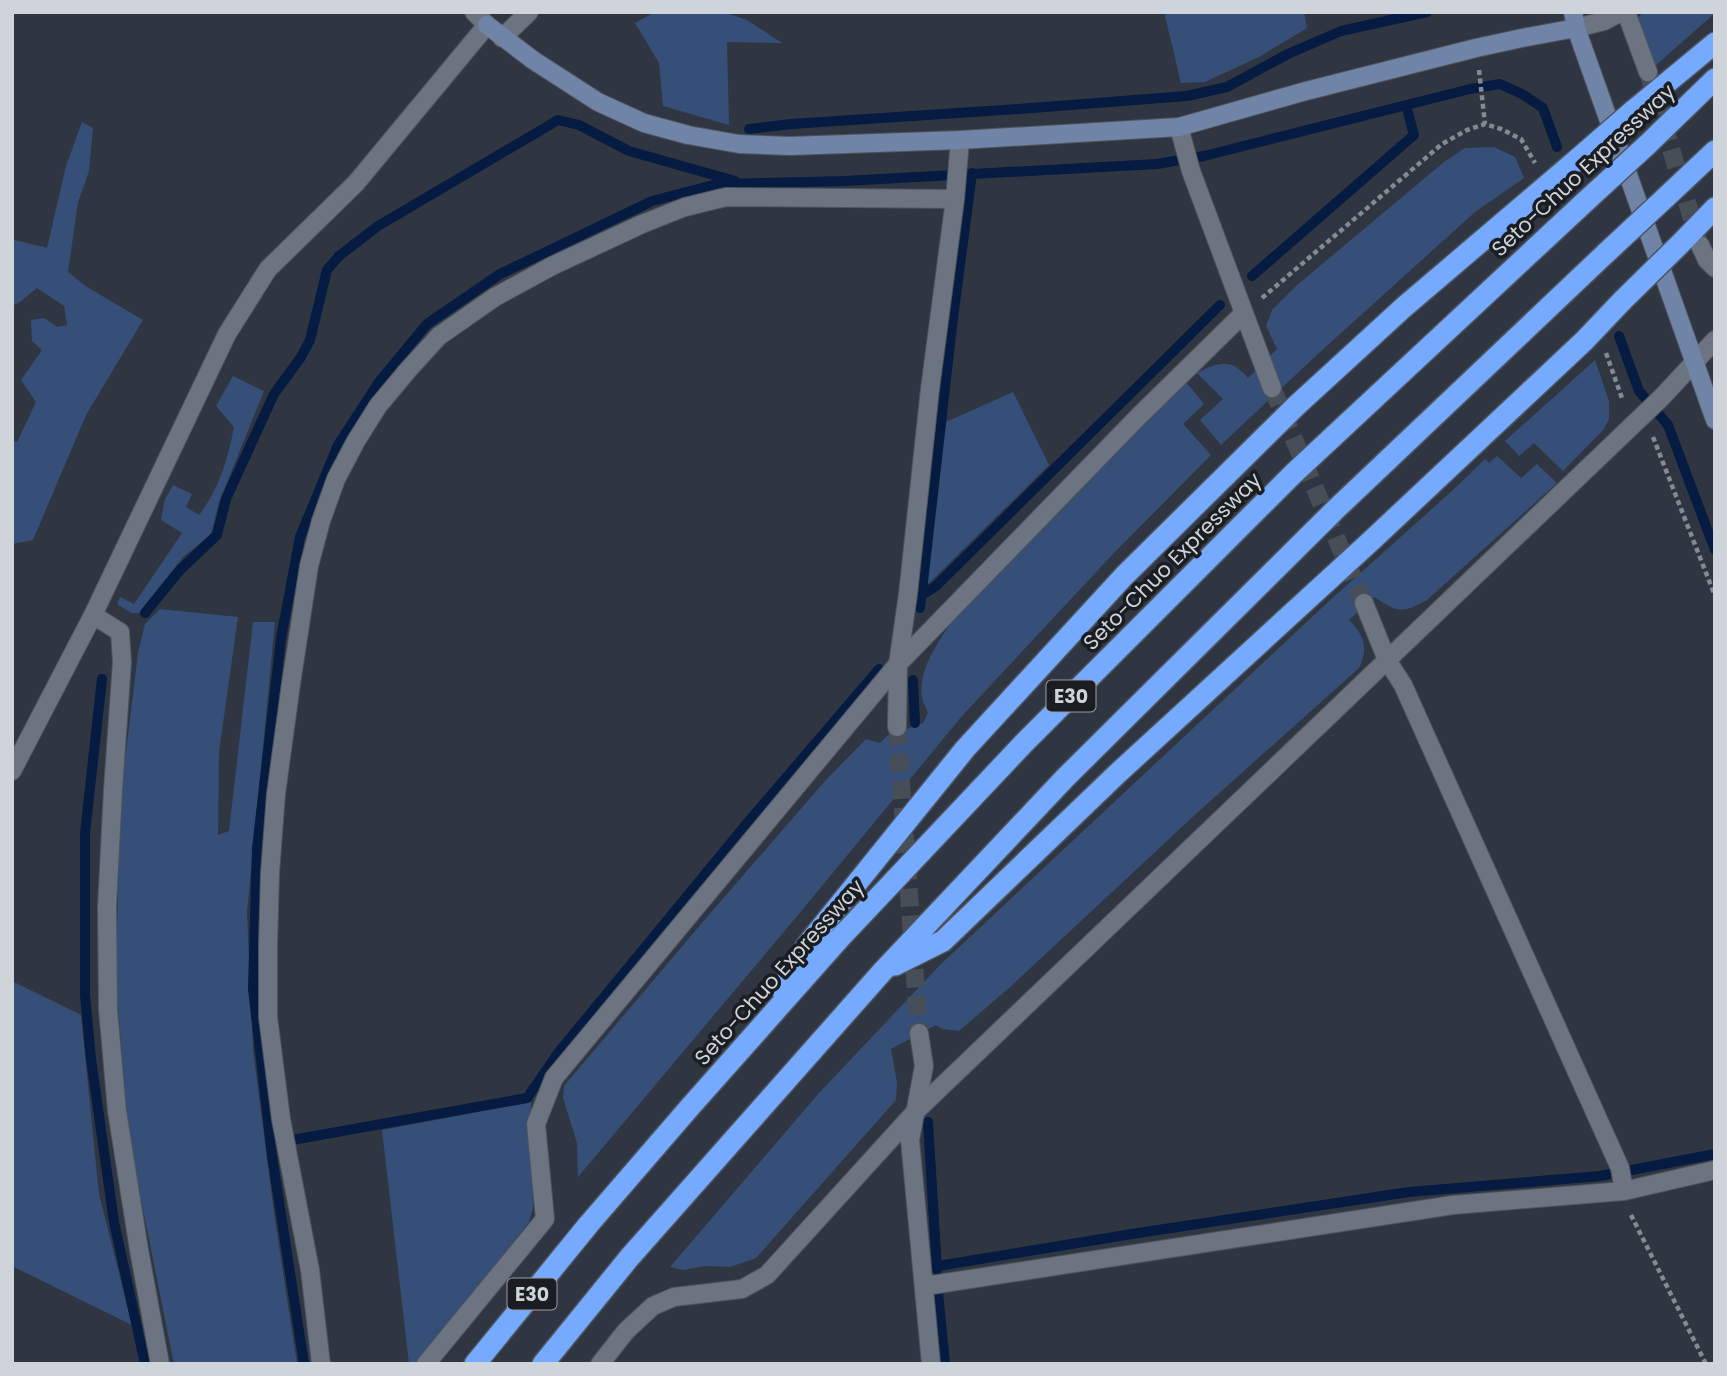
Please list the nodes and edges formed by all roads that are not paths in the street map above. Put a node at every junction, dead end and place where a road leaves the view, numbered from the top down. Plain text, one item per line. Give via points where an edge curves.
1 (474, 12) edge
2 (529, 12) edge
3 (1624, 12) edge
4 (1575, 20) edge
5 (487, 25) junction
6 (502, 38) junction
7 (1715, 43) edge
8 (1648, 72) tunnel mouth
9 (1715, 79) edge
10 (1179, 127) junction
11 (960, 140) junction
12 (1715, 151) edge
13 (955, 192) junction
14 (1715, 208) edge
15 (1690, 245) junction
16 (1715, 268) edge
17 (1244, 313) junction
18 (1715, 340) edge
19 (1694, 363) junction
20 (1272, 388) tunnel mouth
21 (1715, 420) edge
22 (1364, 603) tunnel mouth
23 (93, 615) junction
24 (1387, 660) junction
25 (898, 664) junction
26 (897, 727) tunnel mouth
27 (12, 771) edge
28 (882, 972) junction
29 (762, 1026) junction
30 (919, 1033) tunnel mouth
31 (916, 1111) junction
32 (1715, 1170) edge
33 (1622, 1179) junction
34 (925, 1286) junction
35 (160, 1364) edge
36 (321, 1364) edge
37 (426, 1364) edge
38 (475, 1364) edge
39 (542, 1364) edge
40 (600, 1364) edge
41 (931, 1364) edge

1 - 5 street
2 - 6 street
3 - 4 street via 1604,21
3 - 8 street
4 - 10 street via 1522,38
4 - 19 street
5 - 6 street
5 - 23 street via 356,183 268,269 227,334
6 - 11 street via 598,102 688,135 790,146
7 - 29 highway, bridge via 1404,307 1124,576 965,750 807,945
9 - 29 highway, Seto-Chuo Expressway / E30, bridge via 1293,474 1024,743
10 - 11 street
10 - 17 street
11 - 13 street
12 - 28 highway, E30, bridge via 1336,509 1065,778
13 - 25 street
13 - 36 street via 726,197 685,206 642,223 495,297 439,335 379,406 356,442 336,479 309,566 278,781 270,885 268,1017
14 - 15 highway
15 - 16 street
15 - 28 highway, bridge via 1623,300 943,941
17 - 20 street
17 - 25 street
18 - 19 street
19 - 21 street
19 - 24 street
22 - 24 street
23 - 27 street
23 - 35 street via 120,632 107,907 108,1009 117,1111
24 - 31 street
24 - 33 street via 1403,685
25 - 26 street
25 - 37 street via 554,1078 536,1124 545,1219
28 - 39 highway, E30 via 629,1258
29 - 38 highway, Seto-Chuo Expressway / E30 via 589,1224
30 - 31 street via 924,1066
31 - 34 street via 910,1140
31 - 40 street via 766,1275 742,1289 674,1297 653,1306 625,1331
32 - 33 street
33 - 34 street
34 - 41 street

